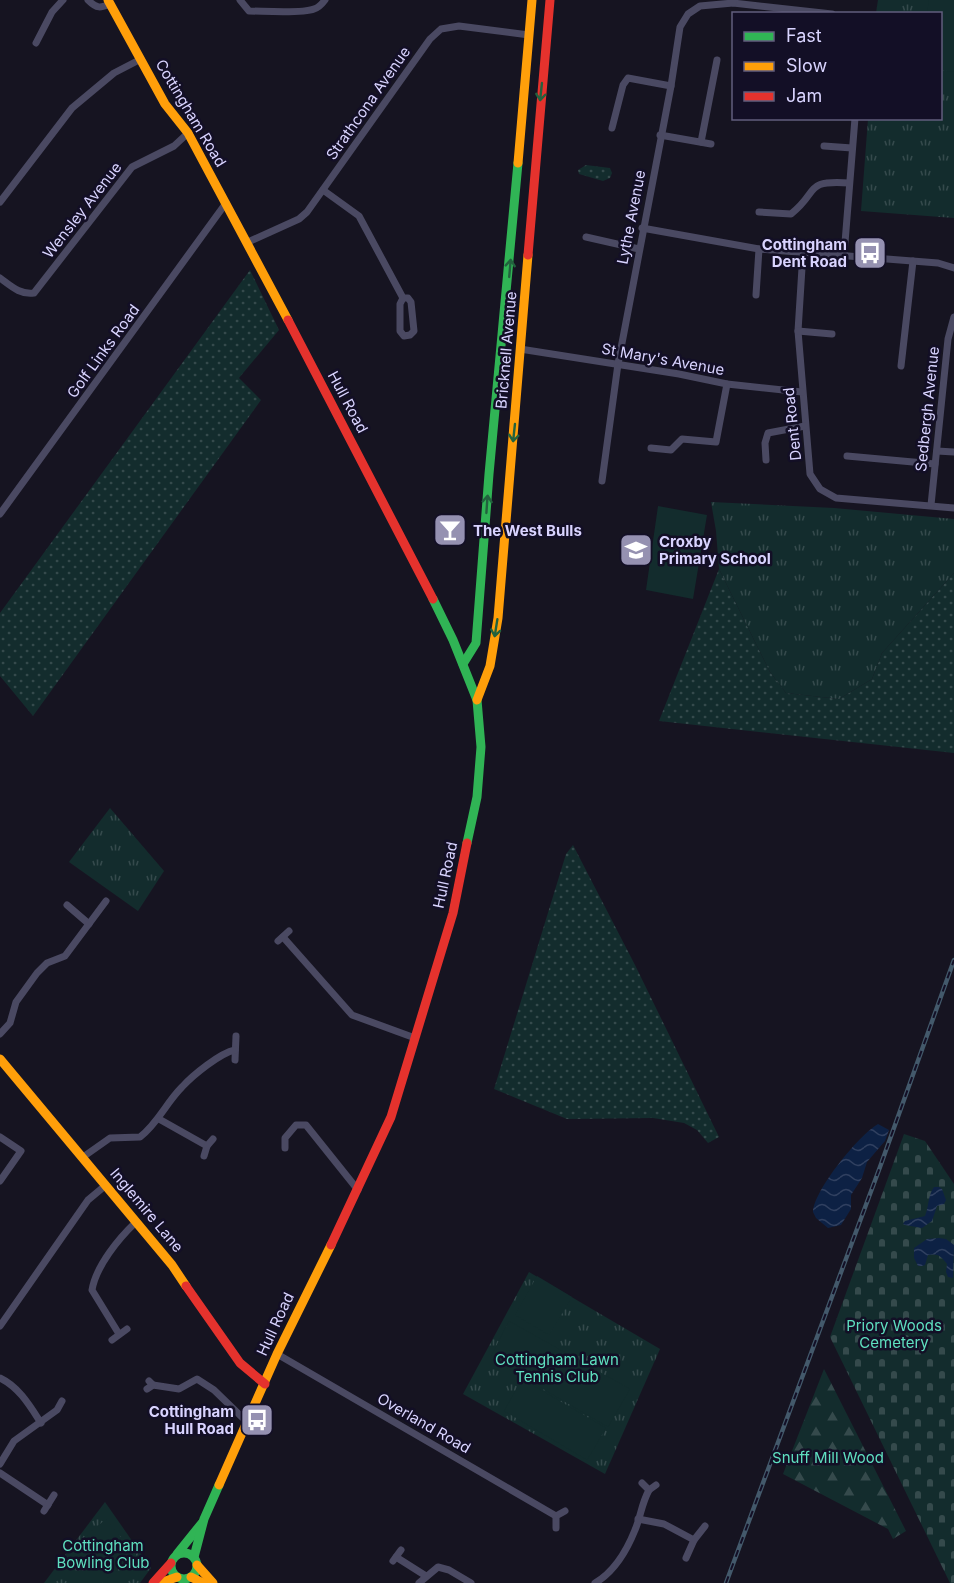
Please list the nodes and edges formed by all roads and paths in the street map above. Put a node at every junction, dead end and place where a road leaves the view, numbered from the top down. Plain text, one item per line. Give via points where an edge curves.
1 (63, 0) edge
2 (88, 0) edge
3 (240, 0) edge
4 (325, 0) edge
5 (532, 0) edge
6 (550, 0) edge
7 (110, 2) edge
8 (734, 2) edge
9 (813, 12) edge
10 (529, 35) junction
11 (36, 43) dead end
12 (141, 58) junction
13 (717, 60) dead end
14 (671, 86) junction
15 (855, 120) edge
16 (612, 128) dead end
17 (188, 133) junction
18 (660, 135) junction
19 (702, 142) junction
20 (711, 144) dead end
21 (824, 146) dead end
22 (852, 148) junction
23 (849, 183) junction
24 (323, 190) junction
25 (0, 202) edge
26 (226, 203) junction
27 (759, 212) dead end
28 (642, 228) junction
29 (586, 237) dead end
30 (248, 242) junction
31 (639, 249) junction
32 (759, 249) junction
33 (802, 252) junction
34 (844, 255) junction
35 (913, 261) junction
36 (954, 268) edge
37 (0, 278) edge
38 (756, 295) dead end
39 (403, 298) junction
40 (954, 317) edge
41 (798, 331) junction
42 (832, 334) dead end
43 (520, 349) junction
44 (618, 364) junction
45 (901, 366) dead end
46 (727, 384) junction
47 (802, 392) junction
48 (805, 426) junction
49 (651, 448) dead end
50 (937, 451) junction
51 (954, 452) edge
52 (847, 456) dead end
53 (766, 460) dead end
54 (935, 464) junction
55 (613, 476) dead end
56 (932, 505) junction
57 (954, 508) edge
58 (0, 513) edge
59 (464, 664) junction
60 (477, 700) junction
61 (106, 901) dead end
62 (67, 905) dead end
63 (89, 924) junction
64 (289, 931) dead end
65 (0, 1034) edge
66 (236, 1036) dead end
67 (416, 1038) junction
68 (235, 1050) junction
69 (0, 1059) edge
70 (235, 1060) dead end
71 (159, 1119) junction
72 (0, 1137) edge
73 (213, 1139) dead end
74 (207, 1146) junction
75 (285, 1149) dead end
76 (204, 1156) dead end
77 (83, 1157) junction
78 (0, 1181) edge
79 (106, 1185) junction
80 (358, 1190) junction
81 (136, 1222) junction
82 (0, 1326) edge
83 (127, 1329) dead end
84 (119, 1334) junction
85 (112, 1340) dead end
86 (277, 1354) junction
87 (0, 1378) edge
88 (265, 1384) junction
89 (149, 1385) dead end
90 (62, 1401) dead end
91 (247, 1422) junction
92 (41, 1423) junction
93 (0, 1464) edge
94 (0, 1473) edge
95 (642, 1483) dead end
96 (54, 1495) dead end
97 (565, 1511) dead end
98 (556, 1516) junction
99 (638, 1519) junction
100 (204, 1520) junction
101 (705, 1526) dead end
102 (556, 1528) dead end
103 (694, 1540) junction
104 (401, 1550) dead end
105 (686, 1558) dead end
106 (173, 1559) junction
107 (196, 1561) junction
108 (426, 1576) junction
109 (177, 1577) junction
110 (191, 1577) junction
111 (153, 1583) edge
112 (160, 1583) edge
113 (203, 1583) edge
114 (213, 1583) edge
115 (419, 1583) edge
116 (471, 1583) edge
117 (595, 1583) edge

1 - 11 street
2 - 7 street via 101,8
3 - 4 street via 249,11 312,11
5 - 10 main road, Bricknell Avenue
6 -> 43 main road, Bricknell Avenue
7 - 12 main road, Cottingham Road
8 - 9 street, Lythe Avenue
8 - 14 street, Lythe Avenue via 700,6 688,14 680,27
10 - 24 street, Strathcona Avenue via 459,26 441,29
59 -> 10 main road, Bricknell Avenue via 476,643
12 - 17 main road, Cottingham Road via 165,104
12 - 25 street via 114,73 72,108
13 - 19 street
14 - 16 street via 628,78
14 - 18 street, Lythe Avenue
15 - 22 street
17 - 26 main road, Cottingham Road
17 - 37 street, Wensley Avenue via 174,146 132,166 34,293 17,291
18 - 19 street
18 - 28 street, Lythe Avenue
19 - 20 street
21 - 22 street
22 - 23 street
23 - 27 street via 825,182 814,186 791,214
23 - 34 street
24 - 30 street, Strathcona Avenue via 301,218
24 - 39 street via 359,216
26 - 30 main road, Cottingham Road
26 - 58 street, Golf Links Road
28 - 31 street, Lythe Avenue
28 - 32 street
29 - 31 street
30 - 59 main road, Hull Road
31 - 44 street, Lythe Avenue
32 - 33 street
32 - 38 street
33 - 34 street
33 - 41 street, Dent Road
34 - 35 street
35 - 36 street
35 - 45 street
39 - 39 street via 411,302 415,325 414,331 404,336 400,331
40 - 50 street, Sedbergh Avenue via 948,339
41 - 42 street
41 - 47 street, Dent Road
43 - 44 street, St Mary's Avenue
43 -> 60 main road, Bricknell Avenue via 498,618 490,666
44 - 46 street, St Mary's Avenue
44 - 55 street, Lythe Avenue via 603,478
46 - 47 street, St Mary's Avenue
46 - 49 street via 716,442 682,439 671,450
47 - 48 street, Dent Road
48 - 53 street via 768,433
48 - 56 street, Dent Road via 810,474 820,489 836,498
50 - 51 street
50 - 54 street, Sedbergh Avenue
52 - 54 street
54 - 56 street, Sedbergh Avenue
56 - 57 street, Dent Road
59 - 60 main road, Hull Road
60 - 67 main road, Hull Road via 481,747 477,797 453,914
61 - 63 street
62 - 63 street
63 - 65 street via 65,956 47,963 37,974 16,1002 10,1023
64 - 67 street via 280,939 352,1015
66 - 68 street
67 - 80 main road, Hull Road via 391,1117
68 - 70 street
68 - 71 street via 225,1052 182,1087
69 - 77 main road, Inglemire Lane
71 - 74 street
71 - 77 street via 140,1137 110,1138
72 - 78 street via 21,1151
73 - 74 street
74 - 76 street
75 - 80 street via 285,1138 296,1125 306,1125
77 - 79 main road, Inglemire Lane
79 - 81 main road, Inglemire Lane
79 - 82 street via 88,1200
80 - 86 main road, Hull Road
81 - 84 street via 120,1237 94,1279 92,1290
81 - 88 main road, Inglemire Lane via 172,1264 240,1363
83 - 84 street
84 - 85 street
86 - 88 main road, Hull Road
86 - 98 street, Overland Road
87 - 92 street via 26,1400
88 - 91 main road, Hull Road
89 - 91 street via 179,1389 197,1379
90 - 92 street
91 - 100 main road, Hull Road
92 - 93 street via 14,1441
94 - 96 street via 46,1508
95 - 99 street via 652,1487
97 - 98 street
98 - 102 street
99 - 103 street via 664,1524
99 - 117 street via 615,1566
100 - 106 main road, Hull Road
100 - 107 main road, Hull Road
101 - 103 street
103 - 105 street
104 - 108 street via 394,1559
106 - 107 main road via 183,1552
106 - 109 main road via 171,1570
106 - 111 main road, Hull Road
107 - 110 main road
107 - 114 main road
108 - 115 street
108 - 116 street via 438,1566
109 - 110 main road
109 - 112 main road
110 - 113 main road

